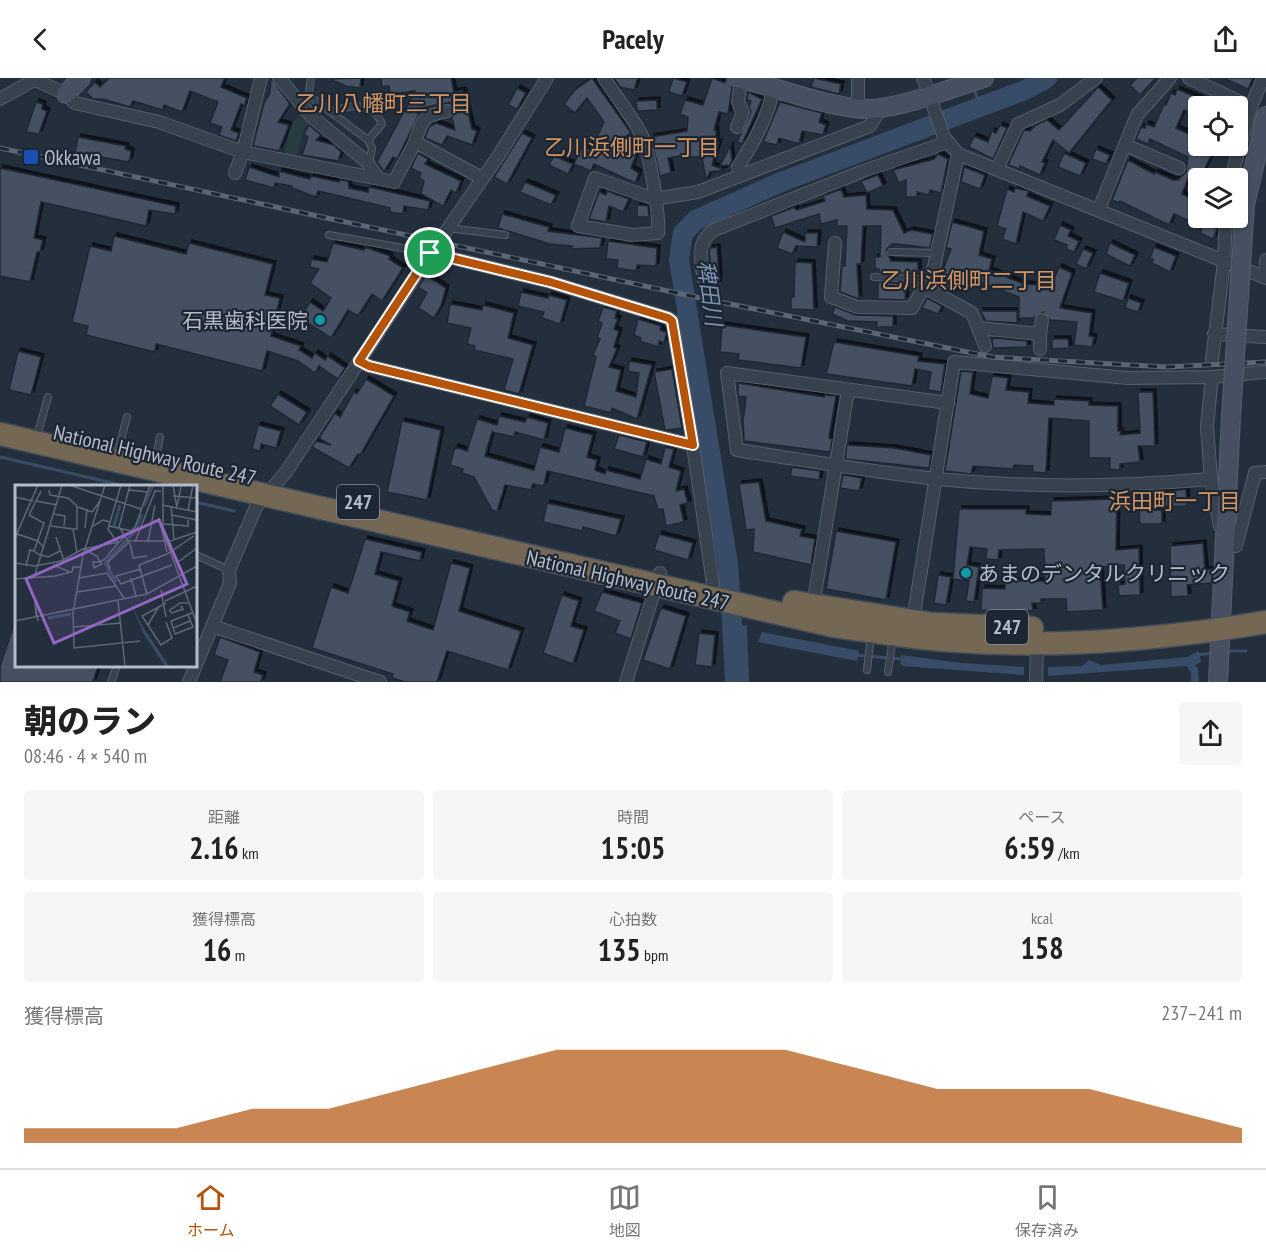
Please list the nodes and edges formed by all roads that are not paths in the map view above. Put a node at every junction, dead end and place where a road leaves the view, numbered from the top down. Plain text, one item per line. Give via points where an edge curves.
1 (81, 78) edge
2 (261, 78) edge
3 (279, 78) edge
4 (312, 78) edge
5 (547, 78) edge
6 (604, 78) edge
7 (739, 78) edge
8 (858, 78) edge
9 (984, 78) edge
10 (1096, 78) edge
11 (1170, 78) edge
12 (1189, 78) edge
13 (1263, 78) edge
14 (33, 79) edge
15 (773, 87) junction
16 (927, 91) edge
17 (66, 94) junction
18 (0, 99) edge
19 (866, 108) junction
20 (330, 111) junction
21 (447, 111) dead end
22 (1258, 112) edge
23 (737, 127) dead end
24 (369, 140) junction
25 (946, 140) junction
26 (415, 142) junction
27 (1125, 145) junction
28 (243, 152) junction
29 (958, 154) junction
30 (1266, 155) edge
31 (369, 165) junction
32 (738, 167) dead end
33 (1179, 168) dead end
34 (1235, 168) edge
35 (997, 169) junction
36 (235, 173) dead end
37 (482, 178) junction
38 (379, 179) junction
39 (654, 199) junction
40 (1251, 207) junction
41 (1099, 209) junction
42 (448, 228) junction
43 (1226, 228) edge
44 (329, 235) dead end
45 (505, 235) dead end
46 (835, 243) dead end
47 (891, 252) dead end
48 (430, 253) junction
49 (936, 254) junction
50 (1266, 260) edge
51 (1224, 262) junction
52 (874, 277) dead end
53 (1265, 278) edge
54 (927, 282) junction
55 (706, 289) dead end
56 (1042, 320) dead end
57 (978, 328) junction
58 (1040, 334) junction
59 (1214, 334) junction
60 (1266, 337) edge
61 (985, 346) dead end
62 (1040, 349) dead end
63 (1212, 360) dead end
64 (359, 361) junction
65 (1266, 372) edge
66 (1212, 377) junction
67 (848, 390) junction
68 (48, 397) dead end
69 (948, 403) junction
70 (127, 417) dead end
71 (0, 420) edge
72 (39, 429) junction
73 (0, 434) edge
74 (693, 445) junction
75 (119, 447) junction
76 (837, 465) junction
77 (1266, 472) edge
78 (936, 478) junction
79 (1211, 478) junction
80 (272, 489) junction
81 (1230, 546) junction
82 (196, 555) edge
83 (229, 570) junction
84 (659, 579) junction
85 (716, 590) junction
86 (750, 600) junction
87 (813, 606) junction
88 (1266, 607) edge
89 (913, 621) junction
90 (1266, 622) edge
91 (212, 626) junction
92 (1222, 629) junction
93 (871, 637) junction
94 (893, 640) junction
95 (1037, 651) junction
96 (196, 665) edge
97 (117, 667) edge
98 (195, 667) edge
99 (867, 670) dead end
100 (888, 672) dead end
101 (1220, 674) edge
102 (1036, 679) edge
103 (111, 682) edge
104 (189, 682) edge
105 (381, 682) edge
106 (626, 682) edge

1 - 17 street
2 - 28 street
3 - 31 street via 312,117
4 - 20 lane via 311,97
5 - 37 street
6 - 39 street via 642,137
7 - 15 street
7 - 23 street via 738,102 743,111
8 - 19 street
9 - 16 street
10 - 35 street via 1060,105 1018,124
11 - 27 street via 1137,115
12 - 22 street
13 - 22 street
14 - 17 street
14 - 18 street
15 - 19 street
15 - 32 street via 771,102
16 - 19 street
16 - 25 street
17 - 28 street via 75,103 159,122
19 - 39 street via 876,116 870,126 707,189
20 - 24 lane
20 - 24 lane via 360,105 378,115 382,124
21 - 26 street via 422,120
22 - 34 street
22 - 40 street
24 - 31 lane
25 - 29 street
25 - 55 street via 714,230 704,239 700,250
26 - 37 street
26 - 38 street via 394,182
27 - 33 street
27 - 41 street
28 - 36 street
28 - 38 street
29 - 35 street
29 - 49 street
30 - 40 street
31 - 38 street
35 - 41 street
37 - 42 street
39 - 39 street via 658,232 632,235 578,226 595,178
40 - 81 street
41 - 51 street
42 - 45 lane
42 - 48 street
43 - 51 street
44 - 48 lane
46 - 54 street via 831,297 857,308 912,308
47 - 49 lane
48 - 64 street
48 - 74 street via 550,282 668,318 672,321
49 - 54 street
50 - 53 street
51 - 53 street
51 - 59 street
52 - 54 lane
54 - 57 street via 972,313
56 - 58 street
57 - 58 street
57 - 61 street
58 - 62 street
59 - 60 street
59 - 63 street
64 - 74 street
64 - 80 street
65 - 66 street
66 - 69 street via 1128,378 954,362
66 - 79 street via 1207,426
67 - 69 street
67 - 76 street
67 - 76 street via 727,373 737,450
68 - 72 lane
69 - 78 street
70 - 75 lane
71 - 72 highway, National Highway Route 247 / 247
72 - 75 highway, National Highway Route 247 / 247
73 - 80 highway, National Highway Route 247 / 247
74 - 85 street
75 - 80 highway, National Highway Route 247 / 247 via 158,446
76 - 78 street
76 - 87 street
77 - 81 street via 1255,473
78 - 79 street via 1133,486
78 - 89 street
79 - 81 street
80 - 83 street via 256,507
80 - 84 highway, National Highway Route 247 / 247
81 - 92 street via 1234,590
82 - 83 lane
83 - 91 street via 230,583
84 - 85 highway, National Highway Route 247 / 247
84 - 106 street
85 - 86 highway, National Highway Route 247 / 247
86 - 87 highway, National Highway Route 247 / 247
86 - 93 highway, National Highway Route 247 / 247
87 - 89 highway, National Highway Route 247 / 247
88 - 92 highway, National Highway Route 247 / 247
89 - 92 highway, National Highway Route 247 / 247 via 1062,628 1164,622
90 - 92 highway, National Highway Route 247 / 247
91 - 96 street
91 - 105 street
92 - 95 highway, National Highway Route 247 / 247
92 - 101 street
93 - 94 highway, National Highway Route 247 / 247
93 - 99 lane
94 - 95 highway, National Highway Route 247 / 247 via 942,640
94 - 100 lane
95 - 102 street
97 - 103 lane
98 - 104 street

